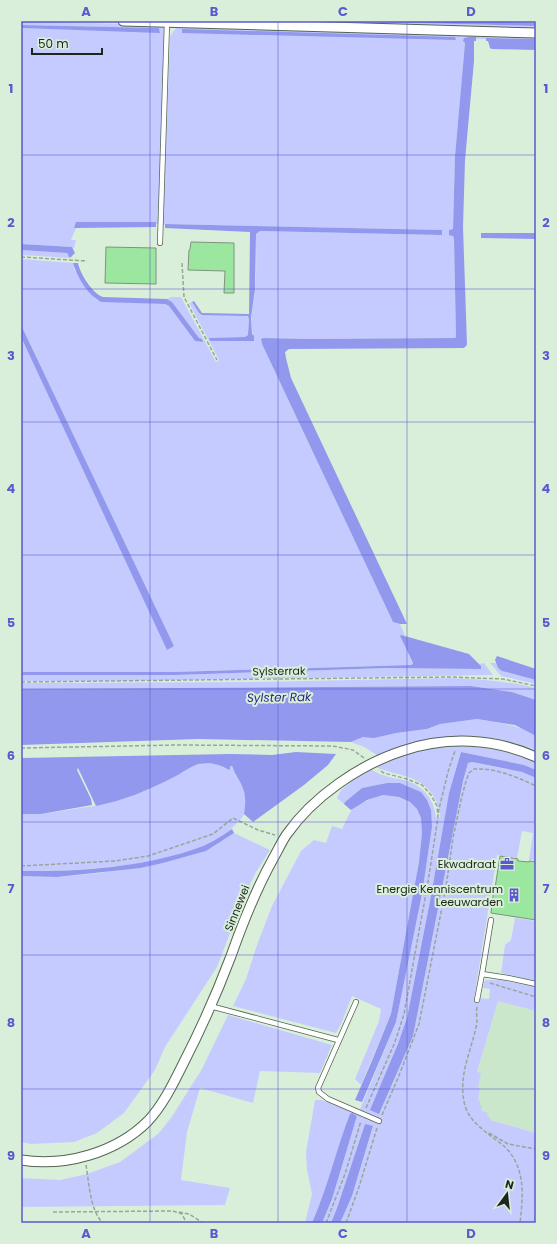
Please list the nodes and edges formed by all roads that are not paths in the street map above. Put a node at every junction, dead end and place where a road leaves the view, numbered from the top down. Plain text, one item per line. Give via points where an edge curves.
1 (123, 21) edge
2 (168, 22) junction
3 (536, 33) edge
4 (160, 243) dead end
5 (536, 757) edge
6 (491, 920) dead end
7 (482, 974) junction
8 (536, 984) edge
9 (477, 1000) road end
10 (356, 1002) dead end
11 (210, 1006) junction
12 (338, 1040) junction
13 (379, 1121) road end
14 (21, 1160) edge

1 - 2 street
2 - 3 street
2 - 4 lane
5 - 11 street, Sinnewei via 524,751 480,741 441,742 386,756 369,764 332,789 308,809 284,838 250,906
6 - 7 lane
7 - 8 lane
7 - 9 lane
10 - 12 lane
11 - 12 lane
11 - 14 street, Sinnewei via 177,1077 149,1120 115,1144 85,1156 50,1162
12 - 13 lane via 320,1082 319,1092 328,1099

